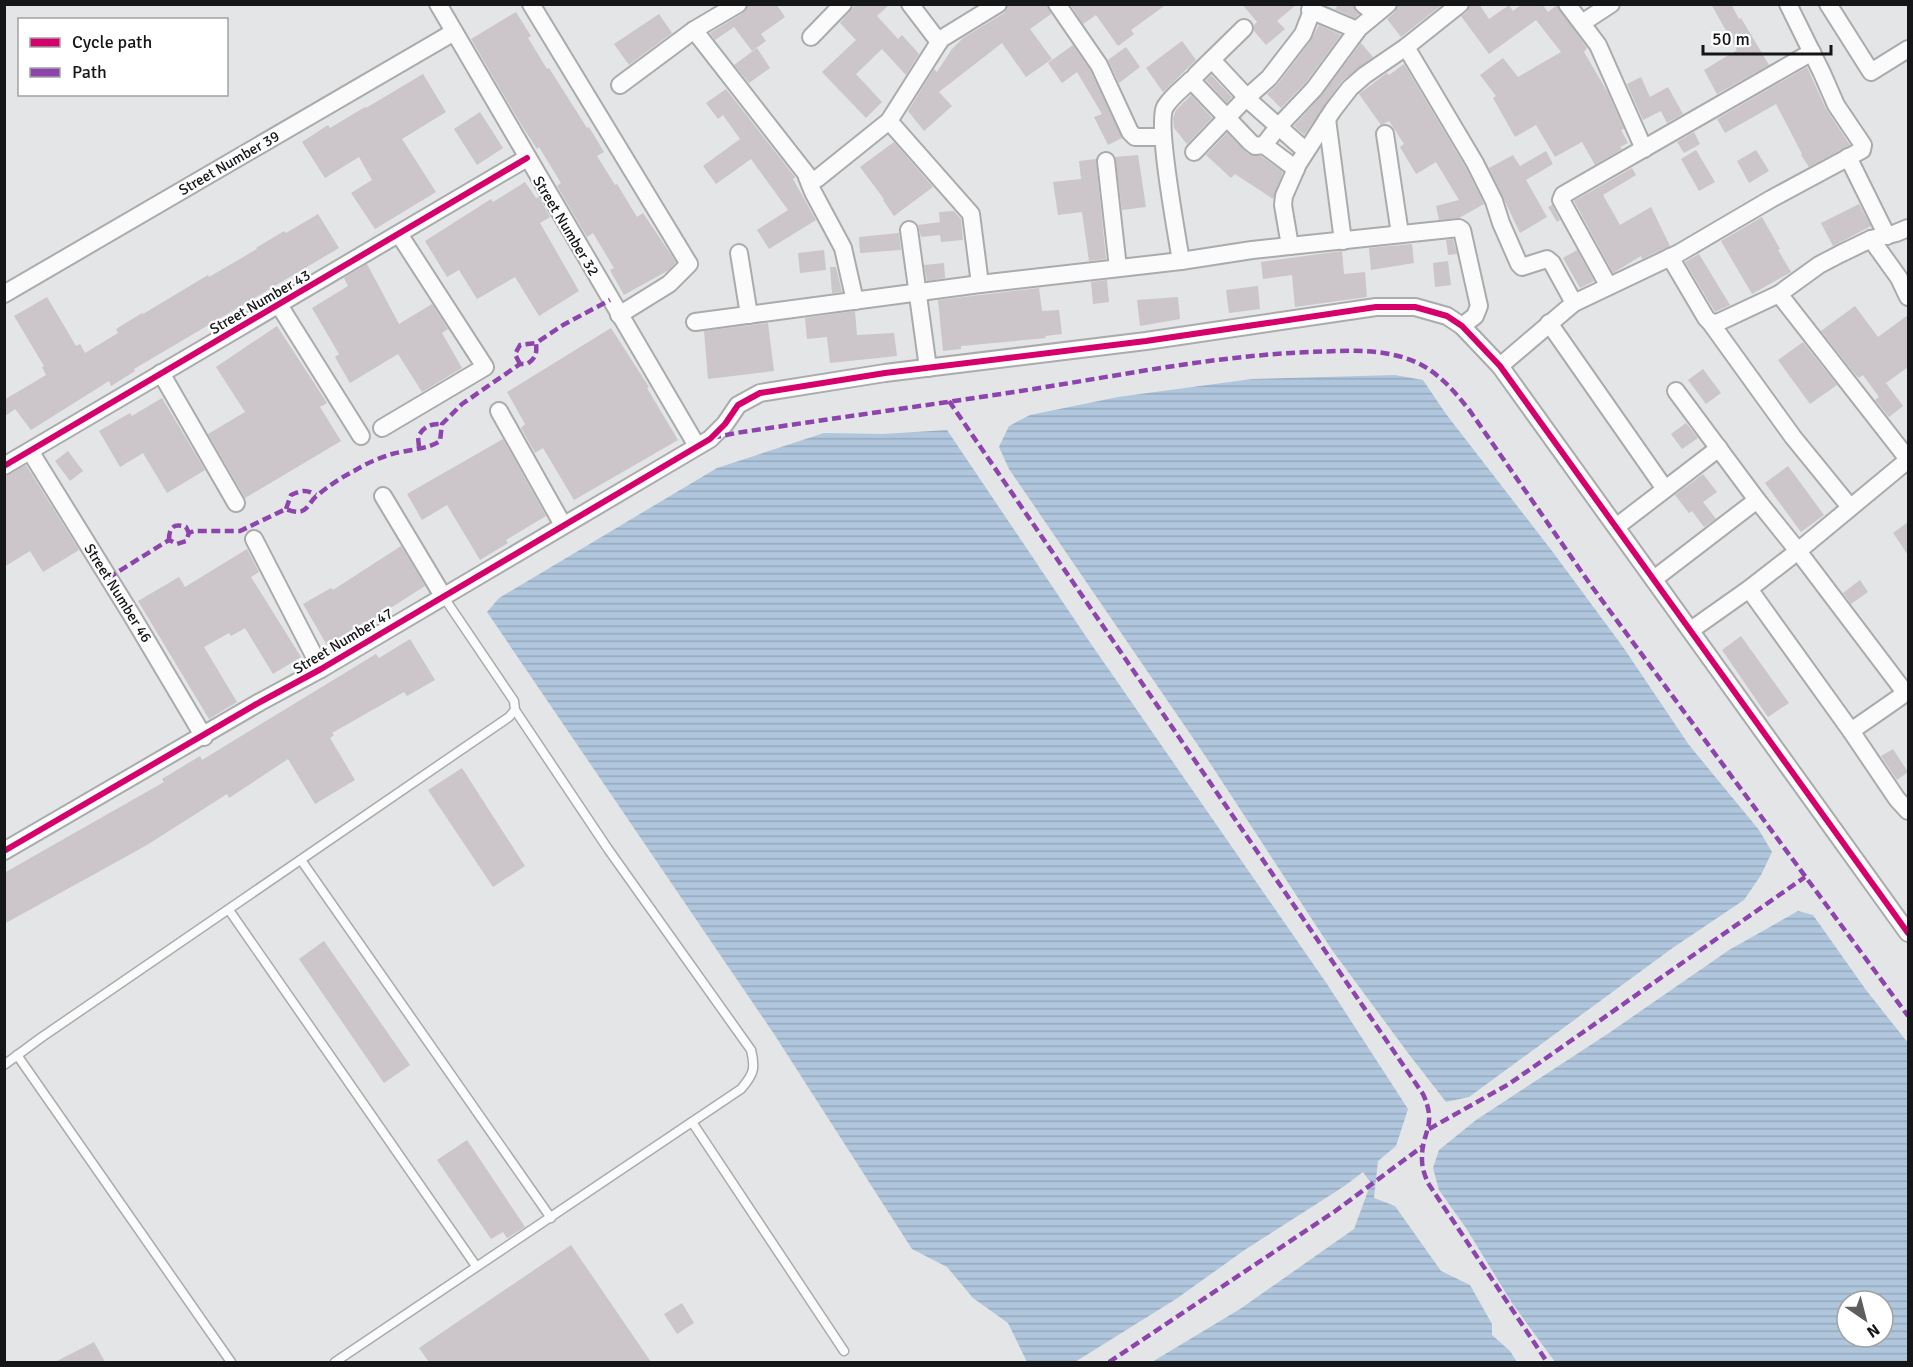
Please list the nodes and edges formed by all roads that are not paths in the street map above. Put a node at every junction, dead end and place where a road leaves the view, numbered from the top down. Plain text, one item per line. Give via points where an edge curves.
1 (438, 4) edge
2 (531, 4) edge
3 (738, 4) edge
4 (843, 4) edge
5 (910, 4) edge
6 (998, 4) edge
7 (1057, 4) edge
8 (1567, 4) edge
9 (1611, 4) edge
10 (1788, 4) edge
11 (1828, 4) edge
12 (1454, 6) edge
13 (1375, 8) edge
14 (1582, 22) junction
15 (1244, 28) dead end
16 (694, 30) junction
17 (1357, 30) junction
18 (454, 32) junction
19 (811, 37) dead end
20 (939, 42) junction
21 (1406, 47) junction
22 (1908, 49) edge
23 (1812, 52) junction
24 (1212, 60) junction
25 (1196, 75) dead end
26 (620, 85) dead end
27 (1247, 97) junction
28 (1227, 119) junction
29 (1327, 119) junction
30 (889, 121) junction
31 (1278, 127) junction
32 (1385, 134) dead end
33 (1163, 138) junction
34 (1264, 145) junction
35 (1644, 149) junction
36 (1306, 151) junction
37 (1194, 152) dead end
38 (1848, 157) junction
39 (527, 158) junction
40 (1106, 161) dead end
41 (1296, 169) junction
42 (807, 177) junction
43 (1908, 228) edge
44 (909, 230) dead end
45 (399, 234) junction
46 (1400, 234) junction
47 (1879, 238) junction
48 (1343, 241) junction
49 (1290, 246) junction
50 (739, 253) dead end
51 (1670, 257) junction
52 (1181, 261) junction
53 (1118, 268) junction
54 (980, 284) junction
55 (1608, 285) junction
56 (918, 293) junction
57 (4, 294) edge
58 (1779, 294) junction
59 (1908, 297) edge
60 (855, 301) junction
61 (1574, 303) junction
62 (279, 305) junction
63 (619, 315) junction
64 (749, 315) junction
65 (695, 322) dead end
66 (1710, 322) junction
67 (1549, 323) junction
68 (1462, 326) junction
69 (1500, 366) junction
70 (928, 368) junction
71 (161, 373) junction
72 (1676, 391) dead end
73 (499, 411) dead end
74 (382, 428) dead end
75 (361, 436) dead end
76 (694, 447) junction
77 (1719, 448) junction
78 (30, 451) junction
79 (1908, 460) edge
80 (4, 466) edge
81 (1665, 489) junction
82 (383, 496) dead end
83 (1757, 500) junction
84 (236, 503) dead end
85 (1851, 507) junction
86 (563, 525) junction
87 (1616, 527) junction
88 (254, 539) dead end
89 (1798, 551) junction
90 (1654, 579) junction
91 (1749, 589) junction
92 (443, 596) junction
93 (1691, 630) junction
94 (321, 669) junction
95 (1905, 698) edge
96 (515, 710) junction
97 (1851, 731) junction
98 (204, 737) junction
99 (1908, 811) edge
100 (4, 851) edge
101 (301, 860) junction
102 (228, 910) junction
103 (1908, 933) edge
104 (17, 1055) junction
105 (4, 1065) edge
106 (692, 1122) junction
107 (551, 1218) junction
108 (476, 1266) junction
109 (844, 1351) dead end
110 (231, 1362) edge
111 (335, 1362) edge

1 - 18 street, Street Number 32
2 - 63 street via 689,264 669,284
3 - 16 street
4 - 19 street
5 - 20 street
6 - 20 street
7 - 33 street via 1099,65 1130,132 1135,137
8 - 14 street
9 - 14 street
10 - 23 street
11 - 22 street via 1871,72
12 - 21 street
13 - 17 street
14 - 35 street via 1599,45
15 - 24 street
16 - 26 street
16 - 42 street
17 - 27 street via 1311,10 1303,34 1263,84
17 - 31 street via 1314,89
18 - 39 street, Street Number 32
18 - 57 street, Street Number 39
20 - 30 street
21 - 29 street via 1357,82
21 - 61 street via 1475,163 1519,264 1527,267 1547,260 1552,263
23 - 35 street
23 - 38 street via 1836,105 1863,145 1862,150
24 - 25 street
24 - 27 street
27 - 28 street
27 - 31 street
28 - 33 street via 1191,80 1164,109
28 - 34 street via 1255,146
28 - 37 street
29 - 36 street
29 - 48 street
30 - 42 street via 818,178
30 - 54 street via 971,214
31 - 34 street
31 - 36 street
32 - 46 street
33 - 52 street
34 - 41 street
35 - 55 street via 1561,197
36 - 41 street
38 - 47 street
38 - 51 street
39 - 45 street, Street Number 43
39 - 63 street, Street Number 32
40 - 53 street
41 - 49 street via 1283,205
42 - 60 street via 841,244
43 - 47 street
44 - 56 street
45 - 62 street, Street Number 43
45 - 74 street via 485,367
46 - 48 street
46 - 68 street via 1461,229 1479,306 1475,316
47 - 58 street via 1820,265
47 - 59 street
48 - 49 street
49 - 52 street
50 - 64 street
51 - 55 street
51 - 66 street
52 - 53 street
53 - 54 street
54 - 56 street
55 - 61 street
56 - 60 street
56 - 70 street
58 - 66 street via 1717,324
58 - 79 street
60 - 64 street
61 - 67 street
62 - 71 street, Street Number 43
62 - 75 street
63 - 76 street, Street Number 32
64 - 65 street
66 - 85 street via 1793,436
67 - 69 street
67 - 81 street
68 - 69 street, Street Number 47
68 - 70 street, Street Number 47 via 1432,310 1376,307
69 - 87 street, Street Number 47
70 - 76 street, Street Number 47 via 760,393 738,405 718,430
71 - 78 street, Street Number 43
71 - 84 street
72 - 77 street
73 - 86 street
76 - 86 street, Street Number 47
77 - 81 street
77 - 83 street
78 - 80 street, Street Number 43
78 - 98 street, Street Number 46
79 - 85 street
81 - 87 street
82 - 92 street
83 - 89 street
83 - 90 street
85 - 89 street
86 - 92 street, Street Number 47
87 - 90 street, Street Number 47
88 - 94 street
89 - 91 street
89 - 95 street via 1902,687
90 - 93 street, Street Number 47
91 - 93 street
91 - 97 street
92 - 94 street, Street Number 47
92 - 96 lane via 514,701
93 - 103 street, Street Number 47
94 - 98 street, Street Number 47
95 - 97 street
96 - 101 lane via 501,725
96 - 106 lane via 751,1050 752,1076 741,1089
97 - 99 street
98 - 100 street, Street Number 47
101 - 102 lane
101 - 107 lane
102 - 104 lane
102 - 108 lane
104 - 105 lane
104 - 110 lane
106 - 107 lane
106 - 109 lane
107 - 108 lane
108 - 111 lane

